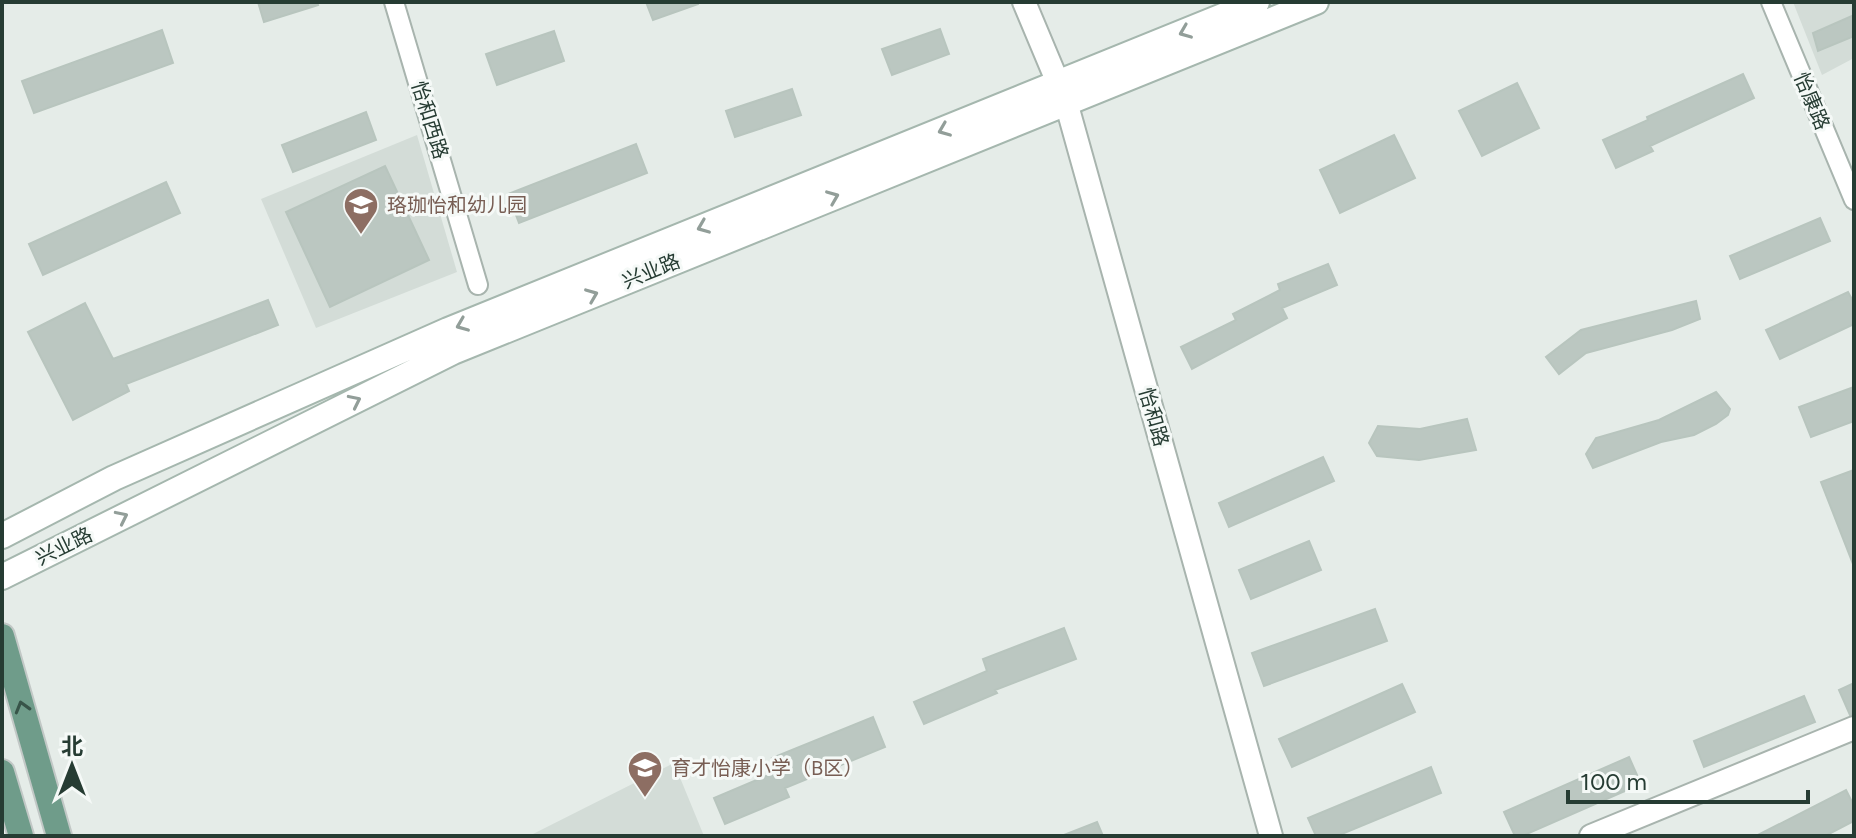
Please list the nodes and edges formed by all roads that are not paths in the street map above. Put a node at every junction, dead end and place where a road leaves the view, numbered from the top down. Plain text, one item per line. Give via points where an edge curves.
1 (394, 2) edge
2 (1024, 2) edge
3 (1257, 2) edge
4 (1316, 2) edge
5 (1771, 2) edge
6 (1062, 93) junction
7 (1854, 200) edge
8 (478, 285) dead end
9 (2, 536) edge
10 (2, 577) edge
11 (2, 636) edge
12 (1854, 728) edge
13 (2, 772) edge
14 (21, 836) edge
15 (59, 836) edge
16 (1271, 836) edge
17 (1591, 836) edge

1 - 8 street, 怡和西路
2 - 6 street, 怡和路
3 -> 6 main road, 兴业路
4 - 6 main road, 兴业路
5 - 7 street, 怡康路
6 -> 9 main road, 兴业路 via 448,330 114,478
10 -> 6 main road, 兴业路 via 453,352
6 - 16 street, 怡和路
15 -> 11 main road
12 - 17 street
13 - 14 main road

